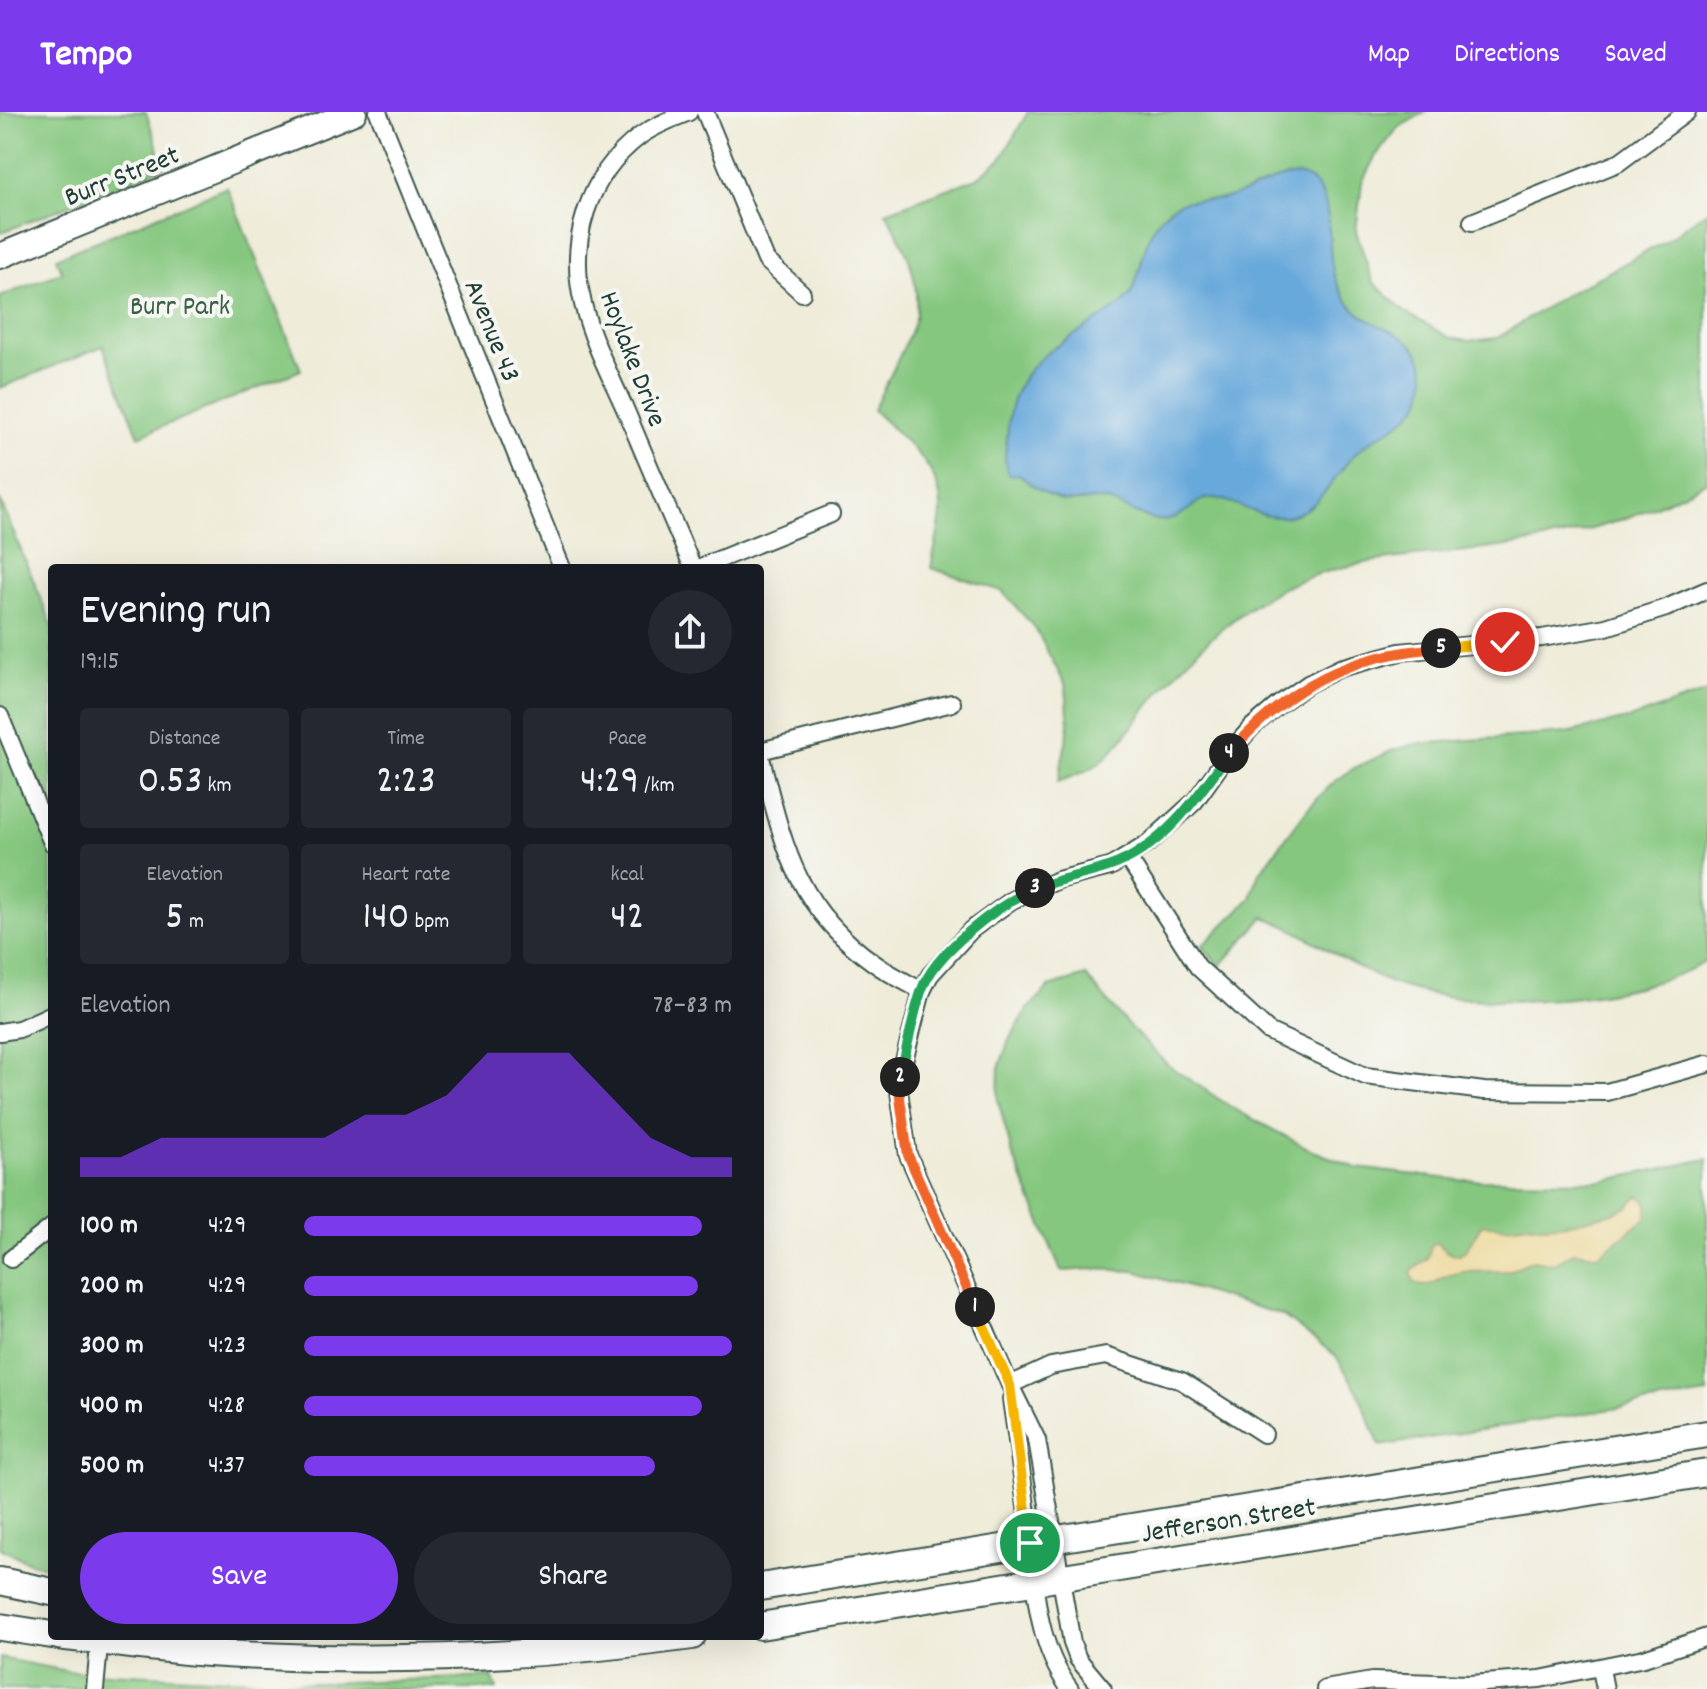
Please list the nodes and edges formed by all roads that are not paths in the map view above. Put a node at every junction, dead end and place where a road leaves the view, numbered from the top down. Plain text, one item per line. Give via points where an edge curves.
1 (354, 112) edge
2 (378, 112) edge
3 (689, 112) edge
4 (705, 112) edge
5 (1687, 112) edge
6 (1472, 222) dead end
7 (0, 256) edge
8 (802, 293) dead end
9 (831, 514) dead end
10 (560, 564) edge
11 (693, 564) edge
12 (705, 564) edge
13 (1707, 590) edge
14 (952, 703) dead end
15 (0, 716) edge
16 (764, 752) edge
17 (764, 768) edge
18 (48, 833) edge
19 (1128, 858) junction
20 (922, 991) junction
21 (48, 1016) edge
22 (0, 1032) edge
23 (1707, 1064) edge
24 (48, 1230) edge
25 (11, 1259) dead end
26 (1010, 1385) junction
27 (1264, 1434) dead end
28 (1707, 1434) edge
29 (1707, 1473) edge
30 (1045, 1560) junction
31 (0, 1581) edge
32 (764, 1587) edge
33 (48, 1591) edge
34 (0, 1610) edge
35 (48, 1617) edge
36 (764, 1625) edge
37 (0, 1627) edge
38 (48, 1634) edge
39 (1707, 1637) edge
40 (100, 1640) edge
41 (108, 1640) edge
42 (654, 1640) edge
43 (1601, 1669) junction
44 (1409, 1686) edge
45 (95, 1689) edge
46 (1070, 1689) edge
47 (1103, 1689) edge
48 (1325, 1689) edge
49 (1605, 1689) edge

1 - 7 street, Burr Street
2 - 10 street, Avenue 43
3 - 11 street, Hoylake Drive via 641,135 605,172 583,216 578,262 584,309
4 - 8 street via 766,260
5 - 6 street via 1618,163
9 - 12 street
13 - 19 street via 1583,632 1400,652 1340,668 1269,712 1172,825
14 - 16 street
15 - 18 street
17 - 20 street via 790,862 809,897 854,947
19 - 20 street via 1012,900 956,945
19 - 23 street via 1198,967 1268,1031 1365,1076 1484,1091 1607,1092
20 - 26 street via 898,1084 908,1155
21 - 22 street
24 - 25 street
26 - 27 street via 1051,1366 1106,1356 1182,1381
26 - 30 street
26 - 30 street via 1037,1440
28 - 30 main road, Jefferson Street
29 - 30 main road, Jefferson Street
30 - 32 main road, Jefferson Street
30 - 36 main road, Jefferson Street
30 - 46 street via 1048,1650
30 - 47 street via 1078,1659
31 - 33 main road
34 - 35 main road
37 - 38 main road
39 - 43 street
40 - 45 street
41 - 42 main road via 208,1653 345,1658 529,1653
43 - 44 street via 1512,1681
43 - 49 street
44 - 48 street via 1372,1681

